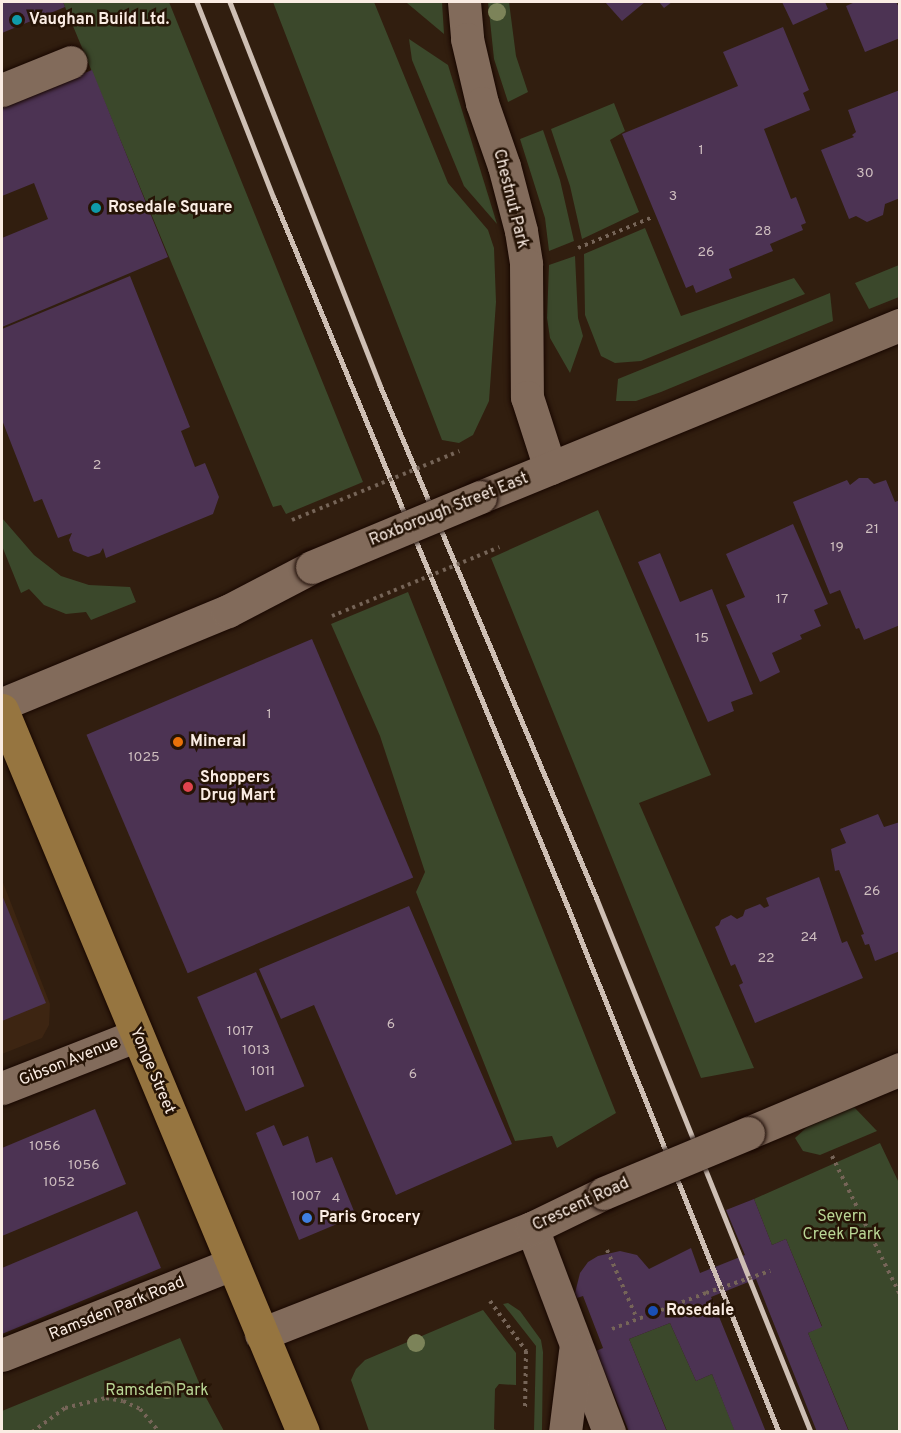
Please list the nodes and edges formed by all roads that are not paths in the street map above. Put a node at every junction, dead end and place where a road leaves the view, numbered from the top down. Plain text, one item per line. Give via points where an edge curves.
1 (464, 2) edge
2 (71, 62) dead end
3 (2, 90) edge
4 (900, 325) edge
5 (550, 468) junction
6 (2, 704) edge
7 (2, 710) edge
8 (137, 1035) junction
9 (900, 1069) edge
10 (2, 1088) edge
11 (532, 1228) junction
12 (232, 1264) junction
13 (261, 1334) junction
14 (575, 1347) junction
15 (2, 1355) edge
16 (303, 1431) edge
17 (565, 1431) edge
18 (609, 1431) edge

1 - 5 street, Chestnut Park via 467,39 482,103 521,231 526,264 527,397
2 - 3 street
4 - 5 street, Roxborough Street East
5 - 6 street, Roxborough Street East, bridge via 312,567 228,611
7 - 8 main road, Yonge Street
8 - 10 street, Gibson Avenue
8 - 12 main road, Yonge Street
9 - 11 street, Crescent Road, bridge via 604,1193
11 - 13 street, Crescent Road
11 - 14 street
12 - 13 main road, Yonge Street
12 - 15 street, Ramsden Park Road
13 - 16 main road, Yonge Street
14 - 17 street
14 - 18 street

